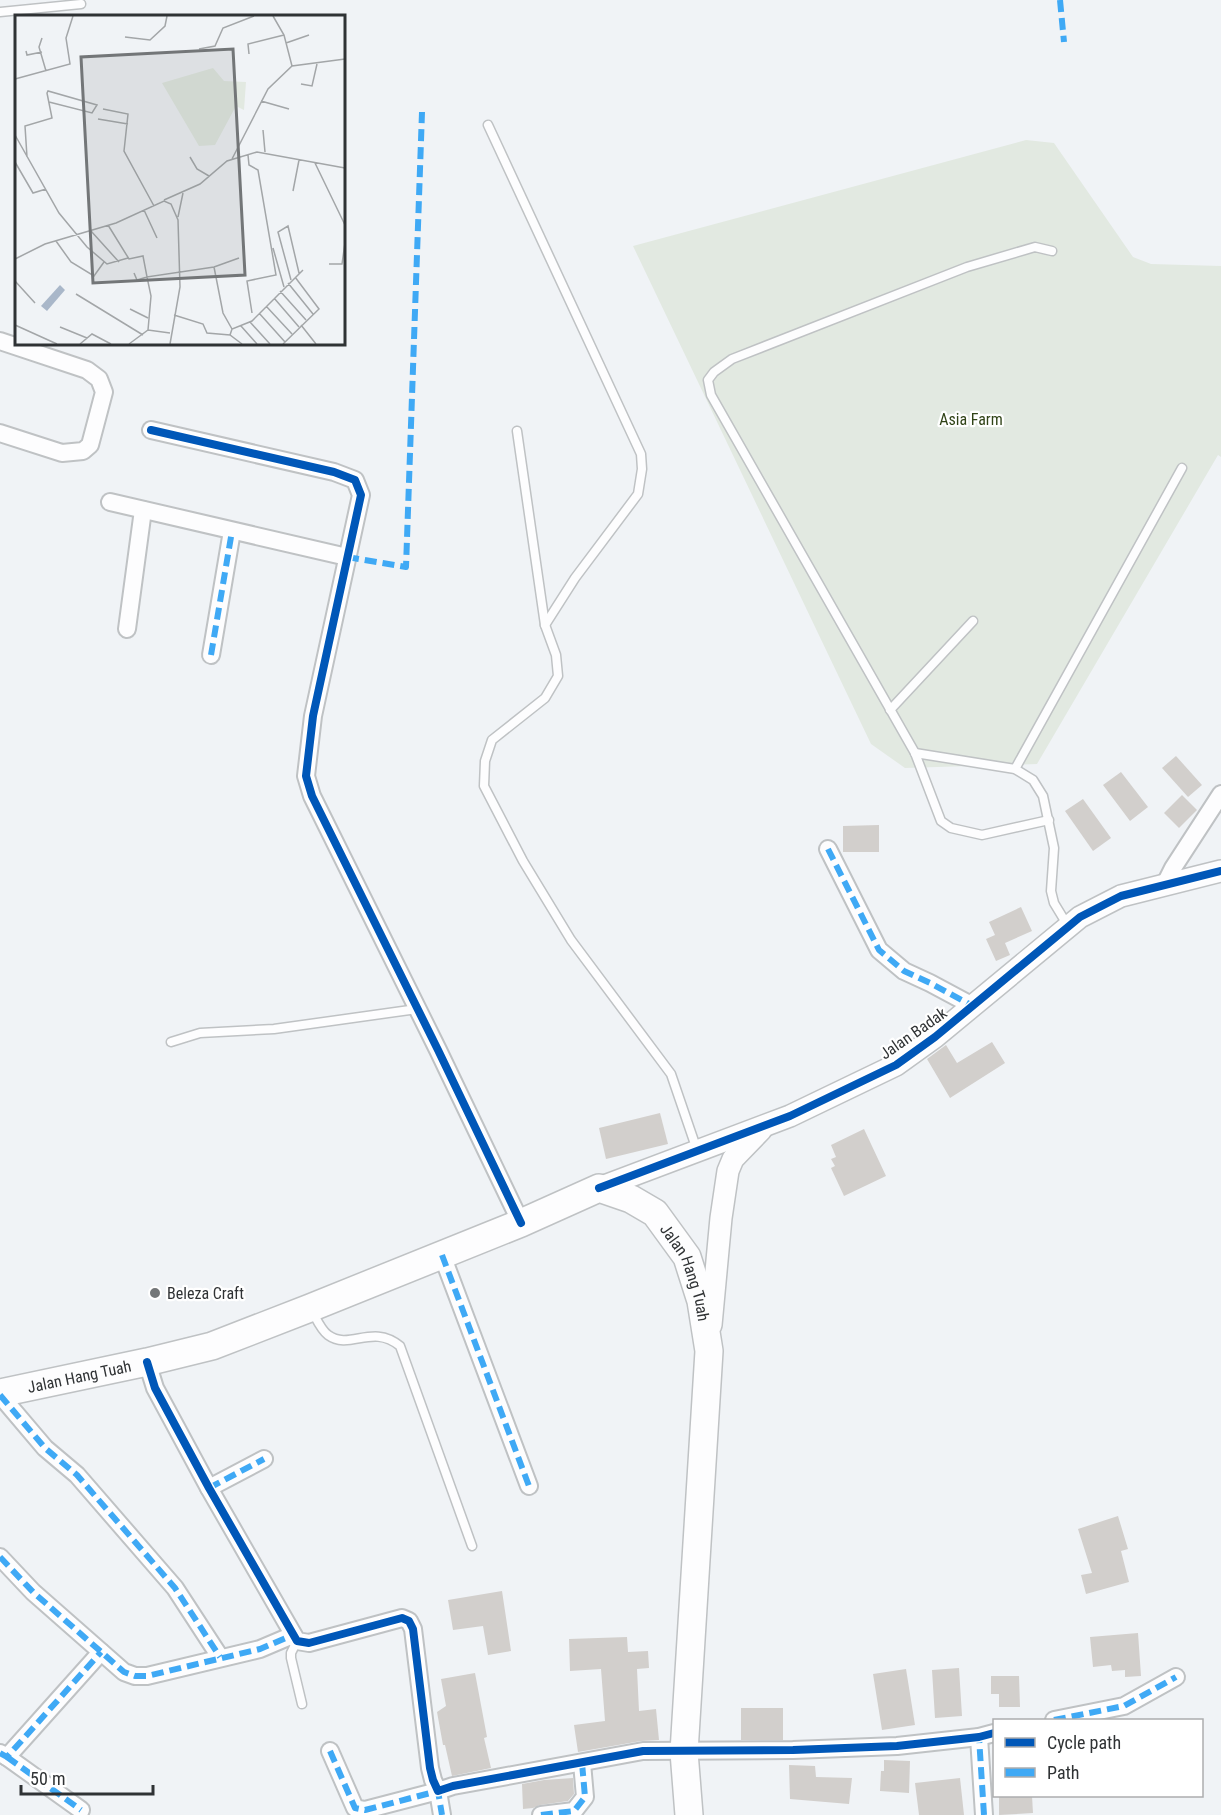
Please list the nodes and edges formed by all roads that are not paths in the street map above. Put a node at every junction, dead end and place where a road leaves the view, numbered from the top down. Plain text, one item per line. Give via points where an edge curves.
1 (81, 4) dead end
2 (0, 12) edge
3 (488, 125) dead end
4 (1052, 251) dead end
5 (0, 341) edge
6 (151, 430) dead end
7 (517, 431) dead end
8 (0, 433) edge
9 (1182, 468) dead end
10 (110, 502) dead end
11 (143, 510) junction
12 (232, 531) junction
13 (347, 557) junction
14 (973, 621) dead end
15 (545, 625) junction
16 (127, 629) dead end
17 (211, 655) dead end
18 (890, 710) junction
19 (915, 753) junction
20 (1015, 769) junction
21 (1221, 794) edge
22 (1049, 820) junction
23 (828, 849) dead end
24 (1221, 871) edge
25 (1165, 884) junction
26 (1068, 927) junction
27 (973, 1006) junction
28 (417, 1009) junction
29 (171, 1042) dead end
30 (764, 1127) junction
31 (697, 1150) junction
32 (599, 1188) junction
33 (521, 1223) junction
34 (442, 1255) junction
35 (310, 1308) junction
36 (709, 1351) junction
37 (147, 1362) junction
38 (0, 1394) edge
39 (264, 1459) dead end
40 (529, 1486) dead end
41 (209, 1488) junction
42 (472, 1546) dead end
43 (0, 1557) edge
44 (295, 1638) junction
45 (101, 1652) junction
46 (220, 1658) junction
47 (1176, 1677) dead end
48 (302, 1704) dead end
49 (1059, 1719) edge
50 (987, 1735) edge
51 (330, 1751) dead end
52 (684, 1752) junction
53 (4, 1755) edge
54 (582, 1762) junction
55 (438, 1791) junction
56 (81, 1810) dead end
57 (442, 1815) edge
58 (541, 1815) edge
59 (689, 1815) edge
60 (984, 1815) edge

1 - 2 lane
3 - 15 lane via 640,454 642,469 638,495
4 - 18 lane via 1035,247 967,267 732,359 708,380 711,395
5 - 8 street via 87,370 99,379 104,392 90,445 83,451 62,453
6 - 13 street via 355,480 361,495
7 - 15 lane
9 - 20 lane
10 - 11 street
11 - 12 street
11 - 16 street
12 - 13 street
12 - 17 street
13 - 28 street via 313,716 306,776 312,796
14 - 18 lane
15 - 31 lane via 556,655 558,676 545,698 492,740 485,761 484,786 571,940 670,1074
18 - 19 lane
19 - 20 lane
19 - 22 lane via 941,821 951,828 982,835
20 - 22 lane via 1034,780
21 - 25 street
22 - 26 lane via 1054,848 1051,891
23 - 27 street via 879,950 904,971
24 - 25 street, Jalan Badak
25 - 26 street, Jalan Badak via 1120,896
26 - 27 street, Jalan Badak
27 - 30 street, Jalan Badak via 896,1065
28 - 29 lane via 274,1029 201,1033
28 - 33 street
30 - 31 street, Jalan Badak
30 - 36 street via 733,1159 728,1171
31 - 32 street, Jalan Badak
32 - 33 main road, Jalan Hang Tuah
32 - 36 main road, Jalan Hang Tuah via 631,1198 655,1213 687,1257 701,1302
33 - 34 main road, Jalan Hang Tuah
34 - 35 main road, Jalan Hang Tuah
34 - 40 street
35 - 37 main road, Jalan Hang Tuah via 212,1346
35 - 42 lane via 326,1334 339,1341 378,1336 400,1346
36 - 52 main road, Jalan Hang Tuah
37 - 38 main road, Jalan Hang Tuah
37 - 41 street via 155,1388
38 - 46 street via 175,1588
39 - 41 street
41 - 44 street
43 - 45 street
44 - 46 street
44 - 48 lane via 291,1658
44 - 55 street via 309,1642 402,1618 409,1621 430,1767
45 - 46 street via 124,1672 135,1676
45 - 53 street
47 - 49 street via 1124,1706
50 - 52 street via 897,1746
50 - 60 street
51 - 55 street via 355,1808 360,1810
52 - 54 street via 643,1751
52 - 59 main road, Jalan Hang Tuah
53 - 56 street
54 - 55 street
54 - 58 street via 585,1797 574,1811
55 - 57 street

